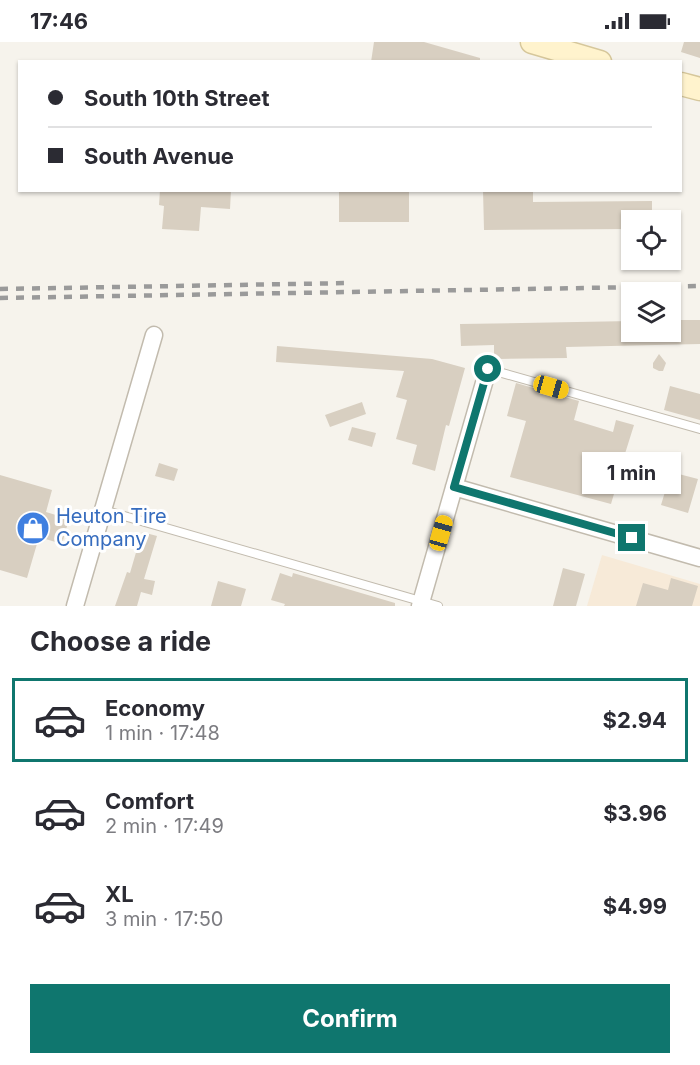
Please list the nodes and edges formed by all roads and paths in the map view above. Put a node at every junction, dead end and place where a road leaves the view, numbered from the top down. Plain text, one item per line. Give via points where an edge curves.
1 (532, 42) edge
2 (587, 53) edge
3 (682, 84) edge
4 (700, 89) edge
5 (154, 335) dead end
6 (488, 369) joint
7 (700, 429) edge
8 (454, 487) junction
9 (103, 510) junction
10 (700, 558) edge
11 (420, 604) edge
12 (75, 606) edge
13 (438, 606) edge

1 - 2 street
3 - 4 street
5 - 9 street
6 - 7 lane
6 - 8 street
8 - 10 street
8 - 11 street
9 - 11 lane
9 - 12 street
11 - 13 lane

